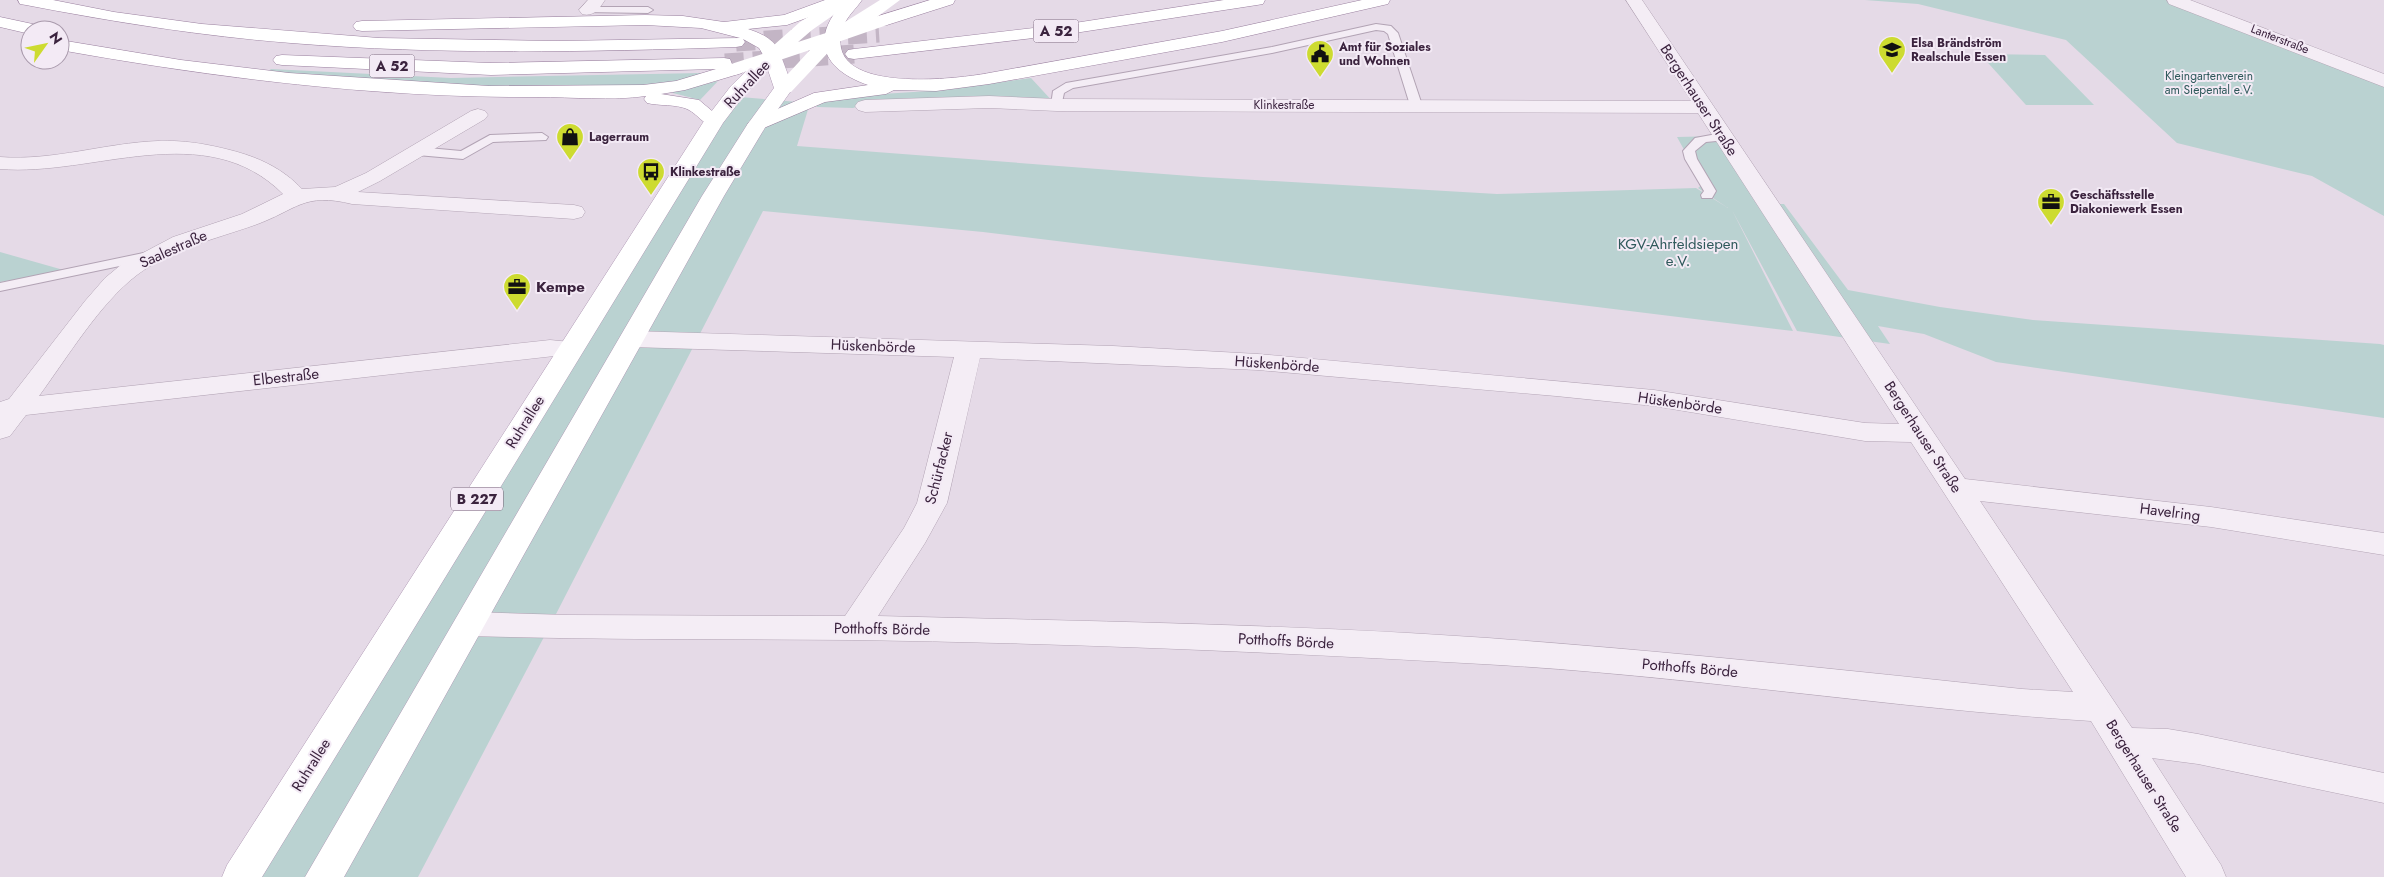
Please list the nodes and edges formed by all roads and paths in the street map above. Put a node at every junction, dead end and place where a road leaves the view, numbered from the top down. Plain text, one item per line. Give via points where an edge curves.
1 (26, 0) edge
2 (841, 0) edge
3 (847, 0) edge
4 (854, 0) edge
5 (892, 0) edge
6 (947, 0) edge
7 (1257, 0) edge
8 (1382, 0) edge
9 (1634, 0) edge
10 (2175, 0) edge
11 (592, 5) edge
12 (648, 10) dead end
13 (109, 17) junction
14 (0, 22) edge
15 (878, 22) junction
16 (0, 26) edge
17 (20, 26) edge
18 (719, 26) junction
19 (908, 30) dead end
20 (70, 35) edge
21 (20, 36) edge
22 (832, 38) junction
23 (736, 42) tunnel mouth
24 (70, 47) edge
25 (854, 54) tunnel mouth
26 (772, 56) junction
27 (730, 66) junction
28 (2384, 80) edge
29 (914, 86) junction
30 (784, 88) junction
31 (598, 93) junction
32 (1057, 105) junction
33 (1416, 105) junction
34 (865, 106) dead end
35 (1702, 107) junction
36 (478, 115) dead end
37 (714, 121) junction
38 (757, 125) junction
39 (542, 137) dead end
40 (1722, 137) junction
41 (417, 151) junction
42 (0, 163) edge
43 (339, 193) junction
44 (1707, 195) dead end
45 (297, 196) junction
46 (574, 212) dead end
47 (153, 255) junction
48 (0, 287) edge
49 (632, 338) junction
50 (572, 348) junction
51 (969, 349) junction
52 (9, 408) edge
53 (0, 430) edge
54 (1919, 432) junction
55 (1956, 488) junction
56 (2384, 544) edge
57 (470, 624) junction
58 (854, 628) junction
59 (2100, 708) junction
60 (2122, 742) junction
61 (2384, 788) edge
62 (241, 877) edge
63 (324, 877) edge
64 (2207, 877) edge

1 - 13 main road, A 52
2 - 18 main road via 787,20
3 - 26 main road, Ruhrallee via 798,32
4 - 22 main road via 838,20
5 - 15 main road
6 - 15 main road
7 - 25 main road, A 52 via 1068,29
8 - 29 main road via 1286,24 1166,47 958,82
9 - 35 street, Bergerhauser Straße
10 - 28 street, Lanterstraße
11 - 12 lane
13 - 18 main road via 156,16 331,26 607,20
13 - 23 main road, A 52 via 229,32 439,46 581,47
14 - 17 main road
15 - 19 main road
15 - 22 main road
16 - 21 main road
18 - 26 main road via 756,38 770,48
20 - 27 main road, A 52 via 179,51 390,66
22 - 26 main road
22 - 29 main road via 836,59 847,69 874,80
22 - 30 main road, Ruhrallee
24 - 31 main road via 199,68 338,83 489,92
26 - 27 main road
26 - 30 main road
26 - 37 main road, Ruhrallee / B 227 via 738,90
27 - 31 main road via 669,88
29 - 38 main road via 821,96
30 - 38 main road, Ruhrallee
31 - 37 main road via 685,102 701,109
32 - 33 street, Klinkestraße
32 - 33 lane via 1059,91 1070,85 1272,50 1376,27 1387,28 1393,33
32 - 34 street, Klinkestraße via 989,102
33 - 35 street, Klinkestraße
35 - 40 street, Bergerhauser Straße
36 - 41 street, Saalestraße
37 - 50 main road, Ruhrallee / B 227
38 - 49 main road, Ruhrallee
39 - 41 lane via 490,139 463,155
40 - 44 lane via 1700,138 1689,151 1710,191
40 - 54 street, Bergerhauser Straße
41 - 43 street, Saalestraße
42 - 45 street via 52,164 150,148 194,148 235,157 263,168
43 - 45 street, Saalestraße
43 - 46 street, Saalestraße via 352,198
45 - 47 street, Saalestraße via 250,219
47 - 48 lane
47 - 52 street, Saalestraße via 113,283
49 - 51 street, Hüskenbörde
49 - 57 main road, Ruhrallee
50 - 52 street, Elbestraße
50 - 62 main road, Ruhrallee / B 227
51 - 54 street, Hüskenbörde via 1258,362 1556,388 1654,398 1864,432
51 - 58 street, Schürfacker via 932,503 923,523
52 - 53 street, Saalestraße
54 - 55 street, Bergerhauser Straße
55 - 56 street, Havelring via 2211,517
55 - 59 street, Bergerhauser Straße
57 - 58 street, Potthoffs Börde
57 - 63 main road, Ruhrallee
58 - 59 street, Potthoffs Börde via 1148,635 1485,651 1680,666 2022,703
59 - 60 street, Bergerhauser Straße
60 - 61 street via 2198,748
60 - 64 street, Bergerhauser Straße

